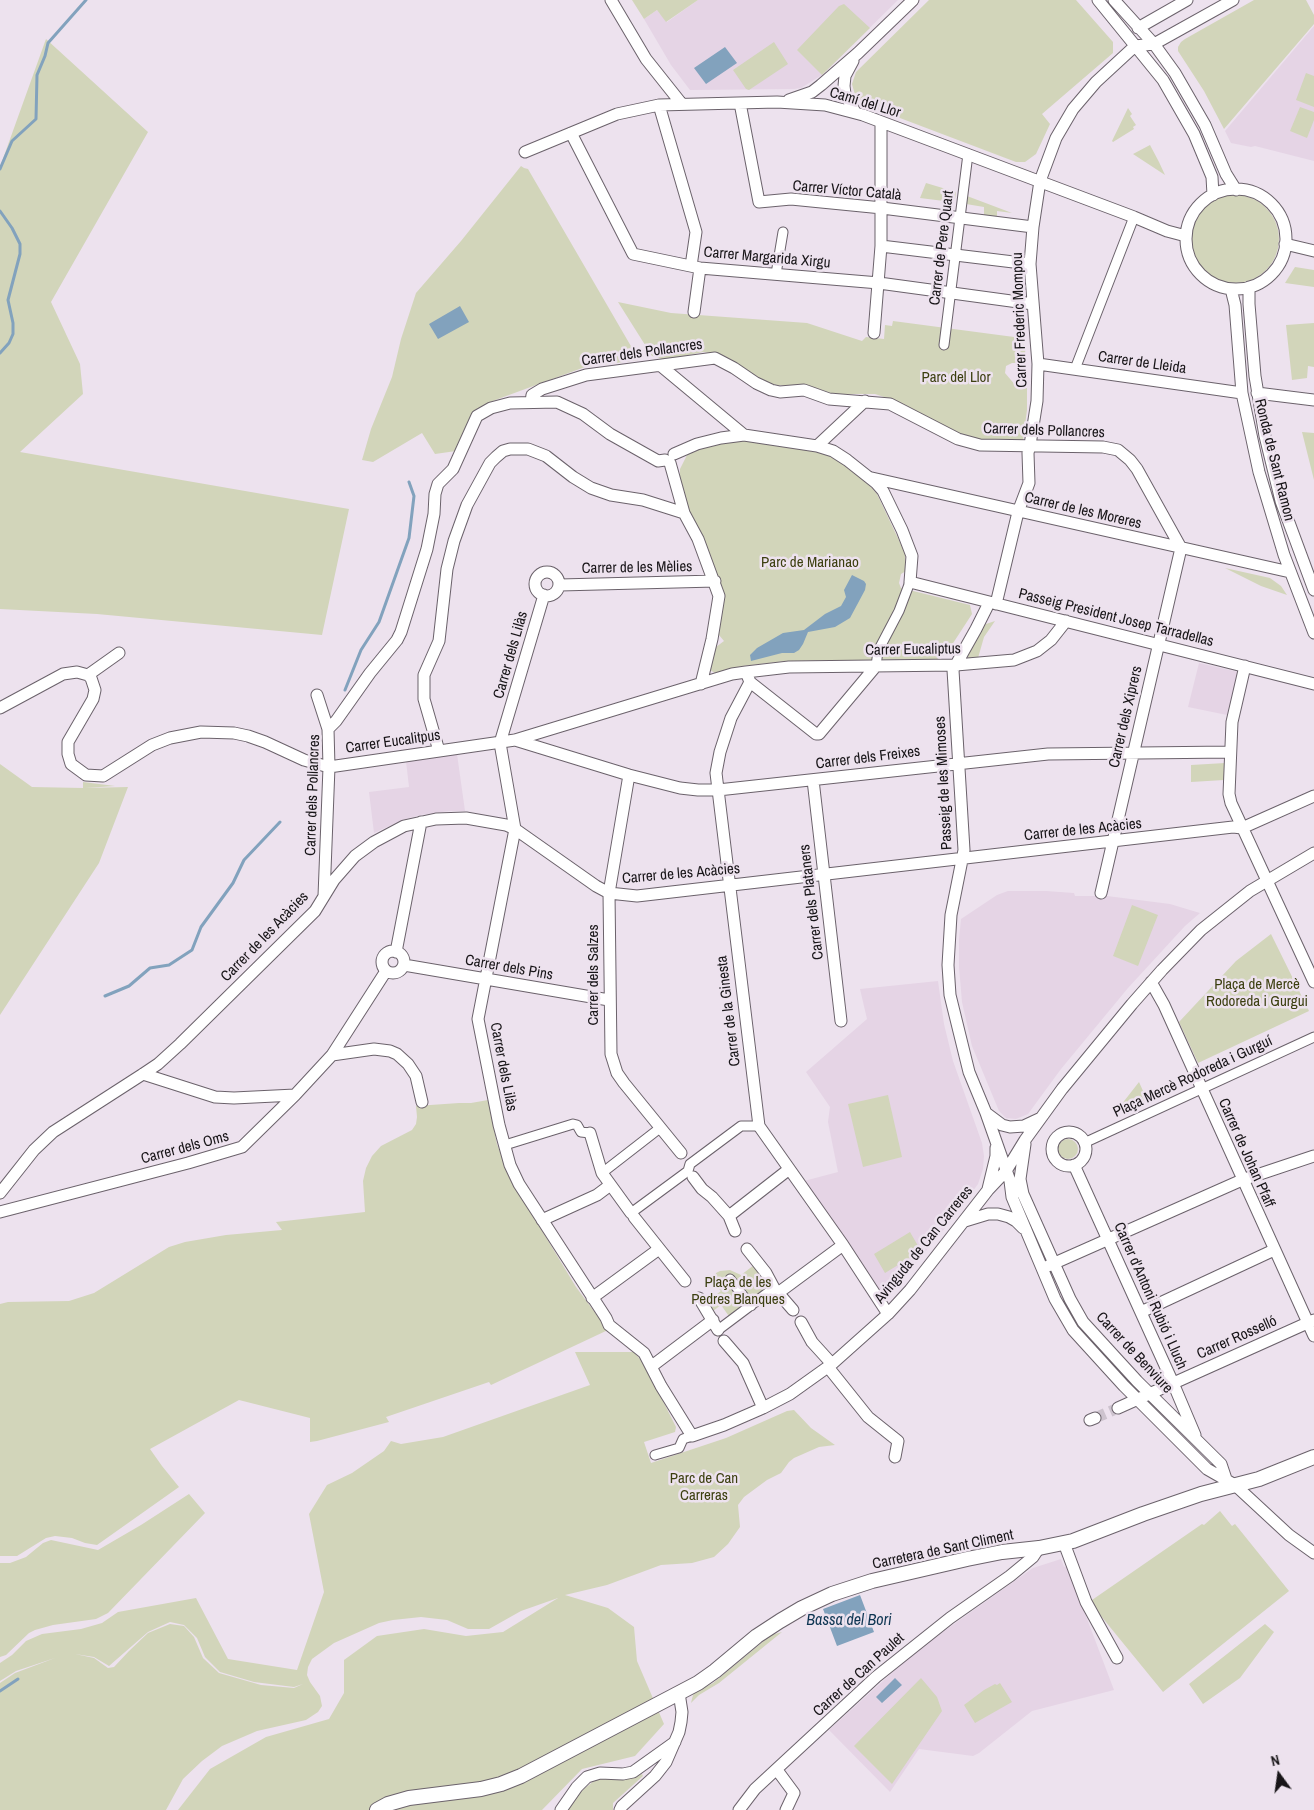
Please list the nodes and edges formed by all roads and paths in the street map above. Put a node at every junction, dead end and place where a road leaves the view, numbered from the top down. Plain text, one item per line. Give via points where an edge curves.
1 (611, 0) edge
2 (914, 0) edge
3 (1098, 0) edge
4 (1114, 0) edge
5 (1187, 0) edge
6 (1233, 0) edge
7 (1138, 28) junction
8 (1154, 44) junction
9 (1135, 46) junction
10 (858, 54) junction
11 (740, 102) junction
12 (777, 102) junction
13 (681, 103) junction
14 (659, 105) junction
15 (855, 112) junction
16 (881, 122) junction
17 (571, 133) junction
18 (525, 152) dead end
19 (968, 154) junction
20 (1040, 181) junction
21 (1236, 190) junction
22 (1214, 195) junction
23 (882, 208) junction
24 (1134, 217) junction
25 (960, 218) junction
26 (1033, 227) junction
27 (783, 232) dead end
28 (1186, 236) junction
29 (1285, 244) junction
30 (881, 246) junction
31 (1313, 250) edge
32 (956, 255) junction
33 (1030, 264) junction
34 (696, 267) junction
35 (776, 274) junction
36 (879, 283) junction
37 (1249, 287) junction
38 (1231, 289) junction
39 (951, 293) junction
40 (1033, 304) junction
41 (694, 312) dead end
42 (874, 333) dead end
43 (944, 345) dead end
44 (1038, 364) junction
45 (661, 366) junction
46 (1074, 369) junction
47 (1242, 393) junction
48 (1257, 393) junction
49 (1314, 400) edge
50 (531, 402) junction
51 (865, 402) junction
52 (744, 435) junction
53 (1030, 445) junction
54 (817, 446) junction
55 (670, 459) junction
56 (870, 478) junction
57 (1018, 512) junction
58 (684, 513) junction
59 (1181, 548) junction
60 (1290, 572) junction
61 (1311, 576) edge
62 (715, 582) junction
63 (910, 582) junction
64 (560, 585) junction
65 (1314, 590) edge
66 (544, 596) junction
67 (992, 603) junction
68 (1066, 621) junction
69 (1314, 633) edge
70 (1158, 644) junction
71 (119, 653) dead end
72 (956, 665) junction
73 (876, 666) junction
74 (1245, 666) junction
75 (88, 674) junction
76 (748, 677) junction
77 (701, 684) junction
78 (1314, 684) edge
79 (317, 695) dead end
80 (0, 708) edge
81 (328, 730) junction
82 (515, 740) junction
83 (500, 743) junction
84 (439, 751) junction
85 (1134, 752) junction
86 (1230, 752) junction
87 (958, 763) junction
88 (329, 767) junction
89 (629, 775) junction
90 (813, 780) junction
91 (718, 790) junction
92 (1314, 796) edge
93 (421, 822) junction
94 (1242, 828) junction
95 (515, 829) junction
96 (1112, 842) junction
97 (1314, 853) edge
98 (962, 859) junction
99 (823, 875) junction
100 (1267, 880) junction
101 (729, 885) junction
102 (609, 893) junction
103 (1101, 893) dead end
104 (324, 897) junction
105 (396, 952) junction
106 (404, 965) junction
107 (386, 970) junction
108 (485, 979) junction
109 (1151, 982) junction
110 (1314, 982) edge
111 (609, 1000) junction
112 (841, 1021) dead end
113 (1314, 1037) edge
114 (332, 1055) junction
115 (143, 1074) junction
116 (1201, 1088) junction
117 (295, 1095) junction
118 (422, 1102) dead end
119 (986, 1113) junction
120 (1040, 1119) junction
121 (758, 1126) junction
122 (660, 1128) junction
123 (590, 1133) joint
124 (1025, 1140) junction
125 (996, 1141) junction
126 (1084, 1143) junction
127 (505, 1145) junction
128 (681, 1153) dead end
129 (1314, 1156) edge
130 (1074, 1165) junction
131 (788, 1170) junction
132 (602, 1173) junction
133 (1008, 1176) junction
134 (693, 1177) dead end
135 (1242, 1180) junction
136 (609, 1186) junction
137 (988, 1190) junction
138 (0, 1193) edge
139 (1023, 1194) junction
140 (0, 1212) edge
141 (632, 1215) junction
142 (729, 1216) junction
143 (542, 1220) junction
144 (965, 1221) junction
145 (735, 1231) dead end
146 (1027, 1233) junction
147 (1109, 1240) junction
148 (843, 1245) junction
149 (659, 1249) junction
150 (747, 1249) dead end
151 (1274, 1250) junction
152 (1054, 1263) junction
153 (1042, 1269) junction
154 (730, 1279) dead end
155 (685, 1280) dead end
156 (776, 1290) junction
157 (592, 1298) junction
158 (699, 1298) dead end
159 (751, 1306) junction
160 (793, 1310) dead end
161 (1141, 1312) junction
162 (888, 1314) junction
163 (1311, 1321) edge
164 (801, 1322) dead end
165 (716, 1325) junction
166 (1314, 1336) edge
167 (724, 1341) dead end
168 (830, 1365) junction
169 (652, 1366) junction
170 (1173, 1383) junction
171 (1150, 1393) junction
172 (1138, 1399) junction
173 (763, 1408) junction
174 (1118, 1408) tunnel mouth
175 (692, 1436) junction
176 (1197, 1440) junction
177 (655, 1455) dead end
178 (895, 1457) dead end
179 (1314, 1457) edge
180 (1230, 1482) junction
181 (1064, 1543) junction
182 (1039, 1548) junction
183 (1009, 1551) junction
184 (1314, 1553) edge
185 (1010, 1576) junction
186 (1117, 1658) dead end
187 (679, 1693) junction
188 (675, 1742) junction
189 (647, 1763) junction
190 (777, 1770) junction
191 (655, 1776) junction
192 (623, 1806) edge
193 (377, 1810) edge
194 (561, 1810) edge
195 (739, 1810) edge
196 (786, 1810) edge

1 - 13 street via 646,60
2 - 10 street
3 - 9 street
4 - 7 street
5 - 7 street
6 - 8 street
7 - 8 street
7 - 9 street
8 - 9 street
8 - 21 street via 1205,125
9 - 20 street, Carrer Frederic Mompou via 1096,82 1073,109 1056,138
9 - 22 street via 1164,80 1194,134 1212,177
10 - 12 street via 812,92
10 - 15 street via 844,81 845,94
11 - 12 street, Camí del Llor
11 - 13 street, Camí del Llor
11 - 23 street, Carrer Víctor Català via 759,202 791,199
12 - 15 street, Camí del Llor via 825,105
13 - 14 street, Camí del Llor
14 - 17 street, Camí del Llor via 617,114
14 - 34 street via 696,232
15 - 16 street, Camí del Llor
16 - 19 street, Camí del Llor
16 - 23 street
17 - 18 street, Camí del Llor
17 - 34 street, Carrer Margarida Xirgu via 633,254
19 - 20 street, Camí del Llor
19 - 25 street, Carrer de Pere Quart
20 - 24 street, Camí del Llor
20 - 26 street, Carrer Frederic Mompou
21 - 22 street
21 - 29 street via 1255,194 1271,204 1283,225
22 - 28 street via 1194,212
23 - 25 street, Carrer Víctor Català
23 - 30 street
24 - 28 street, Camí del Llor
24 - 46 street
25 - 26 street, Carrer Víctor Català
25 - 32 street, Carrer de Pere Quart
26 - 33 street, Carrer Frederic Mompou
27 - 35 street
28 - 38 street via 1187,250 1195,268 1211,282
29 - 31 street
29 - 37 street via 1283,256 1274,271
30 - 32 street
30 - 36 street
32 - 33 street
32 - 39 street, Carrer de Pere Quart
33 - 40 street, Carrer Frederic Mompou
34 - 35 street, Carrer Margarida Xirgu
34 - 41 street
35 - 36 street, Carrer Margarida Xirgu
36 - 39 street, Carrer Margarida Xirgu
36 - 42 street
37 - 38 street
37 - 48 street, Ronda de Sant Ramon
38 - 47 street, Ronda de Sant Ramon
39 - 40 street, Carrer Margarida Xirgu
39 - 43 street, Carrer de Pere Quart
40 - 44 street, Carrer Frederic Mompou
44 - 46 street, Carrer de Lleida
44 - 53 street, Carrer Frederic Mompou via 1037,401
45 - 50 street, Carrer dels Pollancres via 586,375 532,395
45 - 51 street, Carrer dels Pollancres via 715,358 771,390 804,390 829,399
45 - 52 street
46 - 47 street, Carrer de Lleida
47 - 60 street, Ronda de Sant Ramon via 1259,472
48 - 49 street
48 - 61 street, Ronda de Sant Ramon via 1281,501
50 - 55 street via 557,402 658,461
50 - 81 street, Carrer dels Pollancres via 510,403 477,416 453,470 438,484 427,549 401,632
51 - 53 street, Carrer dels Pollancres via 890,404 958,439 991,446
51 - 54 street
52 - 54 street
52 - 55 street via 696,444
53 - 57 street, Passeig de les Mimoses via 1027,463 1029,483
53 - 59 street, Carrer dels Pollancres via 1118,450 1137,469
54 - 56 street via 848,460
55 - 58 street
56 - 57 street, Carrer de les Moreres
56 - 63 street via 883,491 907,542 912,556
57 - 59 street, Carrer de les Moreres
57 - 67 street, Passeig de les Mimoses
58 - 62 street
58 - 84 street via 590,488 552,459 528,449 510,449 496,457 467,505 454,541 446,569 440,635 424,675 424,699
59 - 60 street, Carrer de les Moreres
59 - 70 street, Carrer dels Xiprers
60 - 69 street, Ronda de Sant Ramon
61 - 65 street, Ronda de Sant Ramon
62 - 64 street, Carrer de les Mèlies
62 - 77 street via 720,601
63 - 67 street, Passeig President Josep Tarradellas
63 - 73 street via 878,651
64 - 66 street via 554,594
64 - 66 street via 552,573 541,574 536,580 536,588
66 - 83 street, Carrer dels Lilàs
67 - 68 street, Passeig President Josep Tarradellas
67 - 72 street, Passeig de les Mimoses
68 - 70 street, Passeig President Josep Tarradellas
68 - 72 street, Carrer Eucaliptus via 1045,645 1026,657
70 - 74 street, Passeig President Josep Tarradellas
70 - 85 street, Carrer dels Xiprers
71 - 75 street
72 - 73 street, Carrer Eucaliptus
72 - 87 street, Passeig de les Mimoses via 953,670
73 - 76 street, Carrer Eucaliptus via 789,667
73 - 76 street via 819,734
74 - 78 street, Passeig President Josep Tarradellas
74 - 86 street via 1232,722
75 - 80 street via 63,674
75 - 88 street, Carrer Eucalitpus via 95,690 93,699 68,742 71,764 86,775 103,776 152,745 201,732 248,736
76 - 77 street, Carrer Eucalitpus
76 - 91 street, Carrer de la Ginesta via 720,752 716,773
77 - 82 street, Carrer Eucalitpus
79 - 81 street
81 - 88 street, Carrer dels Pollancres
82 - 83 street, Carrer Eucalitpus
82 - 89 street, Carrer dels Freixes
83 - 84 street, Carrer Eucalitpus
83 - 95 street, Carrer dels Lilàs
84 - 88 street, Carrer Eucalitpus
85 - 86 street, Carrer dels Freixes
85 - 87 street, Carrer dels Freixes via 1048,754
85 - 96 street, Carrer dels Xiprers
86 - 94 street via 1230,799
87 - 90 street, Carrer dels Freixes
87 - 98 street, Passeig de les Mimoses
88 - 104 street, Carrer dels Pollancres
89 - 91 street, Carrer dels Freixes via 680,788
89 - 102 street, Carrer dels Salzes
90 - 91 street, Carrer dels Freixes
90 - 99 street, Carrer dels Plataners
91 - 101 street, Carrer de la Ginesta
92 - 94 street, Carrer de les Acàcies
93 - 95 street, Carrer de les Acàcies via 466,818
93 - 104 street, Carrer de les Acàcies via 394,830 364,849 334,880
93 - 105 street
94 - 96 street, Carrer de les Acàcies
94 - 100 street
95 - 102 street, Carrer de les Acàcies via 588,882
95 - 108 street, Carrer dels Lilàs
96 - 98 street, Carrer de les Acàcies
96 - 103 street, Carrer dels Xiprers
97 - 100 street, Avinguda de Can Carreres
98 - 99 street, Carrer de les Acàcies
98 - 119 street, Passeig de les Mimoses via 950,915 950,995 969,1072
99 - 101 street, Carrer de les Acàcies
99 - 112 street, Carrer dels Plataners
100 - 109 street, Avinguda de Can Carreres via 1201,930
100 - 110 street
101 - 102 street, Carrer de les Acàcies via 637,896
101 - 121 street, Carrer de la Ginesta
102 - 111 street, Carrer dels Salzes
104 - 115 street, Carrer de les Acàcies via 315,911 198,1027
105 - 106 street via 403,958
105 - 107 street via 384,958
106 - 107 street via 397,972
106 - 108 street, Carrer dels Pins
107 - 114 street, Carrer dels Oms
108 - 111 street, Carrer dels Pins
108 - 127 street, Carrer dels Lilàs via 478,1019
109 - 116 street, Carrer de Johan Pfaff
109 - 120 street, Avinguda de Can Carreres
111 - 122 street, Carrer dels Salzes via 609,1042 614,1065 624,1083
113 - 116 street, Plaça Mercè Rodoreda i Gurguí
114 - 117 street, Carrer dels Oms
114 - 118 street via 374,1049 397,1054 416,1076
115 - 117 street via 215,1097
115 - 138 street, Carrer de les Acàcies via 62,1124 34,1150
116 - 126 street, Plaça Mercè Rodoreda i Gurguí
116 - 135 street, Carrer de Johan Pfaff
117 - 140 street, Carrer dels Oms via 236,1150
119 - 120 street via 1010,1127 1024,1126
119 - 125 street, Passeig de les Mimoses
120 - 124 street, Avinguda de Can Carreres
121 - 131 street, Carrer de la Ginesta
121 - 141 street via 741,1126 690,1164 688,1171
122 - 128 street, Carrer dels Salzes
122 - 132 street
123 - 127 street via 581,1132 573,1124
123 - 132 street
124 - 133 street, Avinguda de Can Carreres
124 - 139 street, Avinguda de Can Carreres via 1020,1179
125 - 133 street, Passeig de les Mimoses
125 - 137 street, Avinguda de Can Carreres
126 - 130 street via 1085,1156
126 - 130 street via 1079,1136 1069,1133 1059,1136 1053,1144 1052,1150 1058,1162
127 - 143 street, Carrer dels Lilàs via 519,1184
129 - 135 street
130 - 147 street, Carrer d'Antoni Rubió i Lluch
131 - 142 street
131 - 148 street, Carrer de la Ginesta
132 - 136 street
133 - 137 street, Avinguda de Can Carreres
133 - 139 street, Carrer de Benviure
133 - 146 street, Carrer de Benviure via 1012,1197
134 - 142 street
135 - 147 street
135 - 151 street, Carrer de Johan Pfaff
136 - 141 street
136 - 143 street via 598,1195
137 - 144 street, Avinguda de Can Carreres
139 - 152 street, Carrer de Benviure
141 - 149 street
142 - 145 street
143 - 157 street, Carrer dels Lilàs
144 - 146 street, Carrer de Benviure via 998,1214 1016,1221
144 - 162 street, Avinguda de Can Carreres
146 - 153 street, Carrer de Benviure
147 - 152 street
147 - 161 street, Carrer d'Antoni Rubió i Lluch
148 - 156 street
148 - 162 street, Carrer de la Ginesta
149 - 155 street
149 - 157 street
150 - 156 street
151 - 161 street
151 - 163 street, Carrer de Johan Pfaff
152 - 153 street
152 - 171 street, Carrer de Benviure via 1083,1322
153 - 172 street, Carrer de Benviure via 1073,1330
154 - 159 street
156 - 159 street
156 - 160 street
157 - 169 street, Carrer dels Lilàs via 609,1325 644,1353
158 - 165 street
159 - 165 street
161 - 170 street, Carrer d'Antoni Rubió i Lluch
162 - 168 street, Avinguda de Can Carreres
163 - 166 street, Carrer de Johan Pfaff
163 - 170 street, Carrer Rosselló
164 - 168 street
165 - 169 street
167 - 173 street via 742,1363
168 - 173 street, Avinguda de Can Carreres via 790,1394
168 - 178 street via 868,1417 898,1441
169 - 175 street, Carrer dels Lilàs
170 - 171 street, Carrer Rosselló
170 - 176 street, Carrer d'Antoni Rubió i Lluch
171 - 172 street, Carrer Rosselló
171 - 176 street, Carrer de Benviure
172 - 174 street, Carrer Rosselló
172 - 180 street, Carrer de Benviure via 1207,1469
173 - 175 street, Avinguda de Can Carreres
175 - 177 street, Avinguda de Can Carreres via 684,1439 678,1448
176 - 180 street, Carrer de Benviure via 1221,1464
179 - 180 street, Carretera de Sant Climent via 1259,1479
180 - 181 street, Carretera de Sant Climent
180 - 184 street, Carrer de Benviure
181 - 182 street, Carretera de Sant Climent
181 - 186 street via 1086,1602
182 - 183 street, Carretera de Sant Climent
182 - 185 street, Carrer de Can Paulet
183 - 185 street via 1014,1564
183 - 187 street, Carretera de Sant Climent via 872,1581 832,1594 780,1621 715,1671
185 - 190 street, Carrer de Can Paulet via 958,1612 876,1677
187 - 188 street via 682,1712
187 - 193 street, Carretera de Sant Climent via 521,1776 464,1792 410,1798
188 - 189 street
188 - 191 street
189 - 191 street
189 - 194 street via 633,1772 600,1773 588,1777 576,1787
190 - 195 street, Carrer de Can Paulet via 755,1789
190 - 196 street via 794,1793
191 - 192 street

